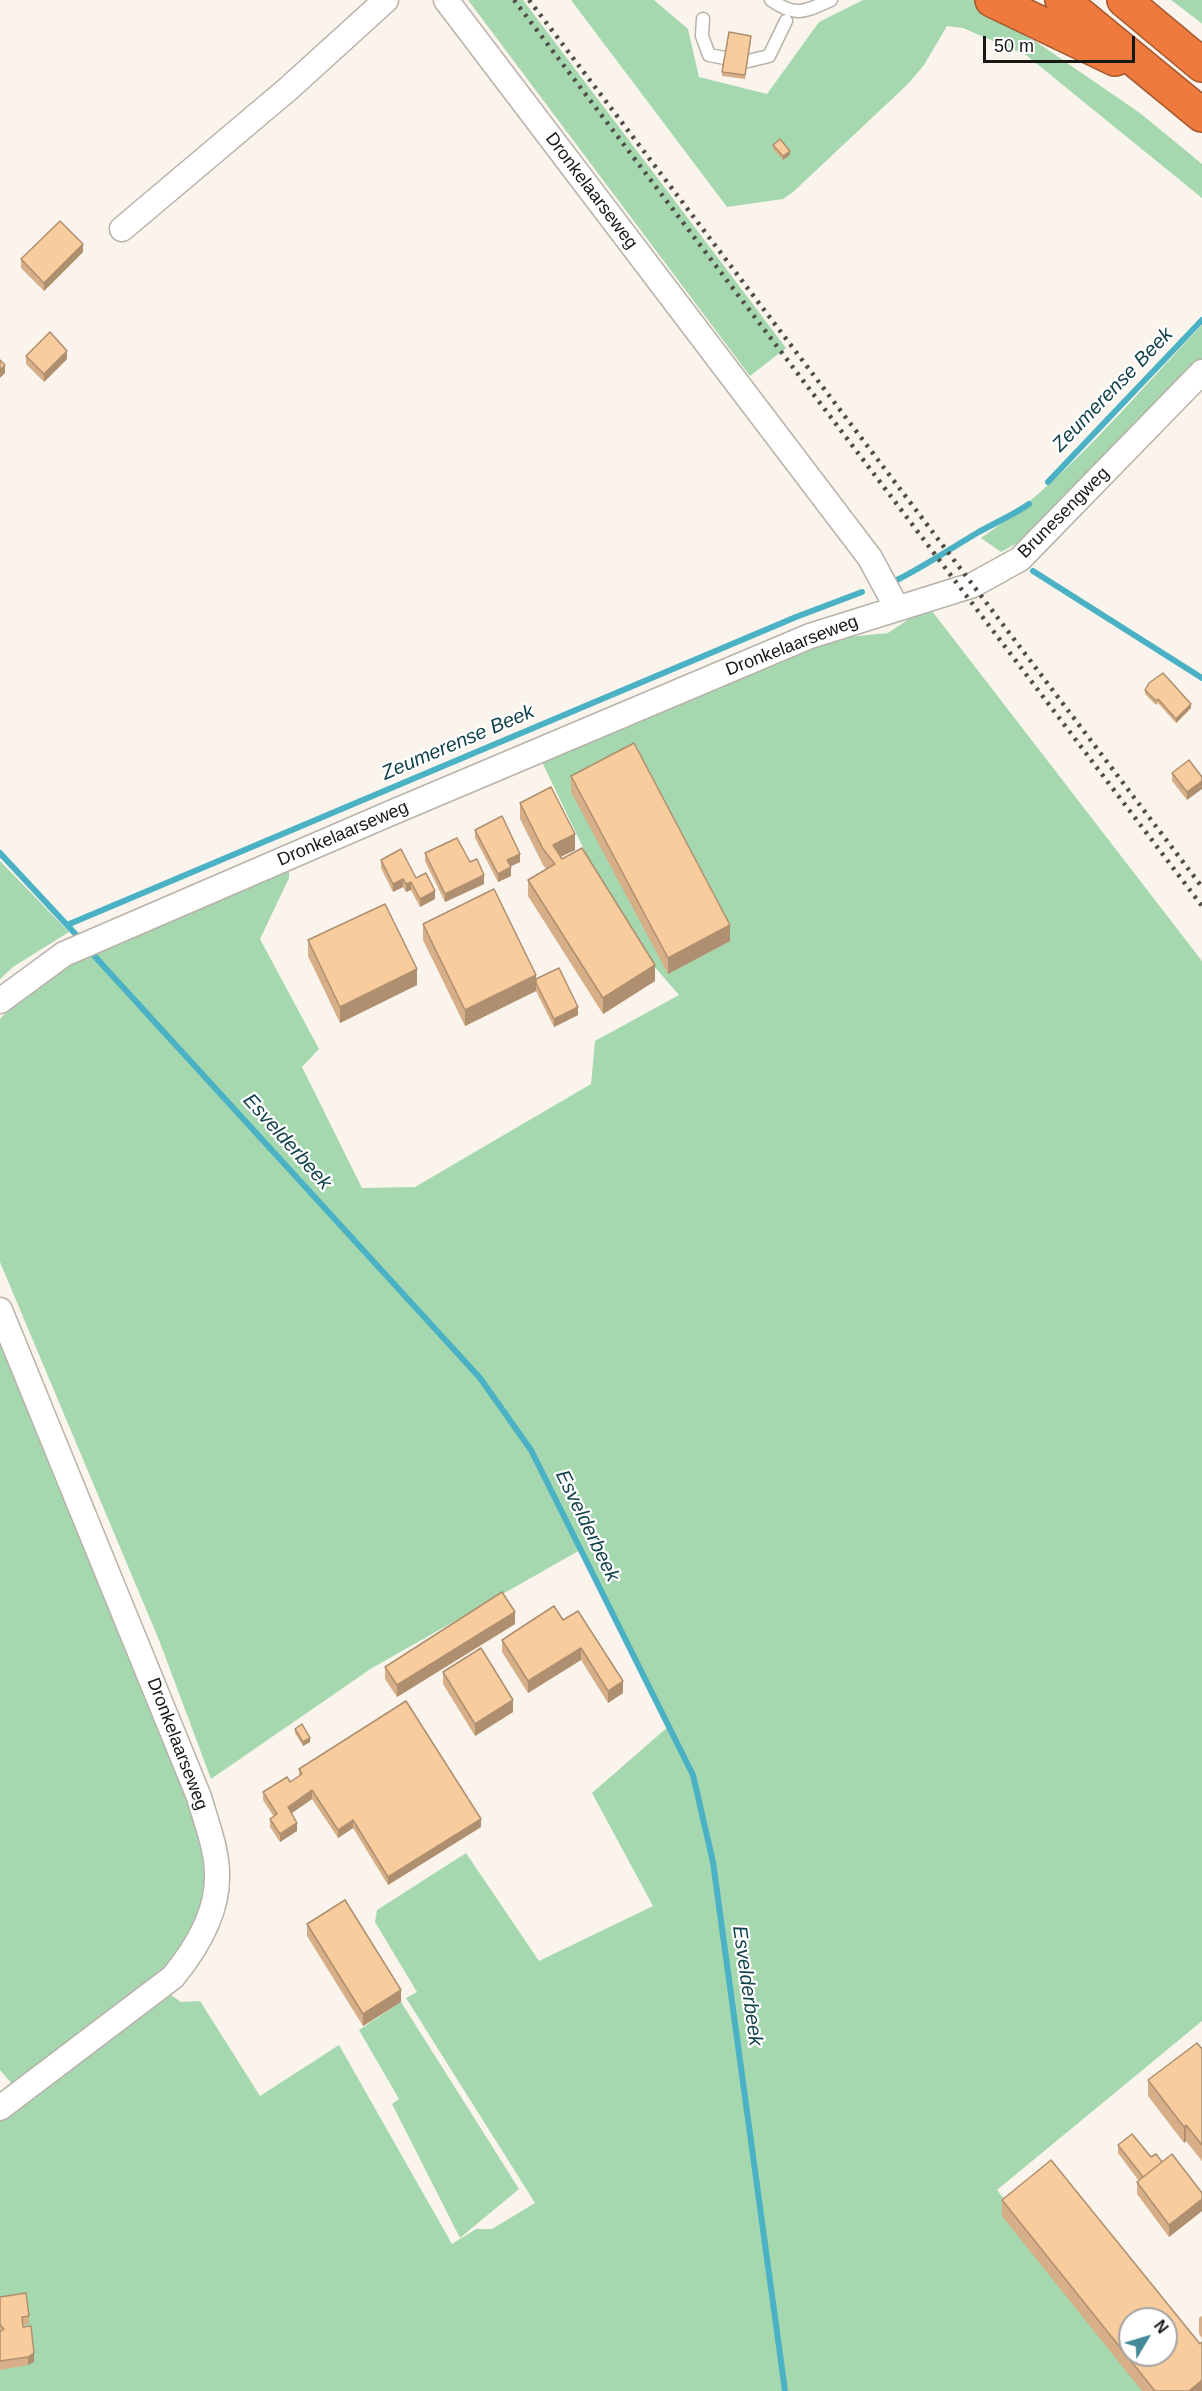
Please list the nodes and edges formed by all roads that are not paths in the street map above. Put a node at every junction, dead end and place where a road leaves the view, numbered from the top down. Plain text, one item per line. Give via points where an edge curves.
1 (386, 0) edge
2 (446, 0) edge
3 (771, 0) edge
4 (831, 0) edge
5 (992, 0) edge
6 (1062, 0) edge
7 (1124, 0) edge
8 (703, 19) dead end
9 (786, 21) dead end
10 (725, 58) edge
11 (748, 61) edge
12 (1202, 65) edge
13 (1155, 77) junction
14 (1202, 116) edge
15 (122, 229) dead end
16 (1202, 372) edge
17 (897, 608) junction
18 (0, 1001) edge
19 (0, 1310) edge
20 (2, 2103) edge

1 - 15 street via 288,89
2 - 17 street, Dronkelaarseweg via 870,558
3 - 4 lane via 783,9 802,12
5 - 13 highway
6 - 13 highway
7 - 12 highway
8 - 10 lane via 702,36 709,55
9 - 11 lane via 769,56
13 - 14 highway
16 - 17 street, Brunesengweg via 1020,559 973,585
17 - 18 street, Dronkelaarseweg via 810,636 100,938 64,954
19 - 20 street, Dronkelaarseweg via 198,1797 212,1841 218,1878 208,1919 194,1950 173,1977

